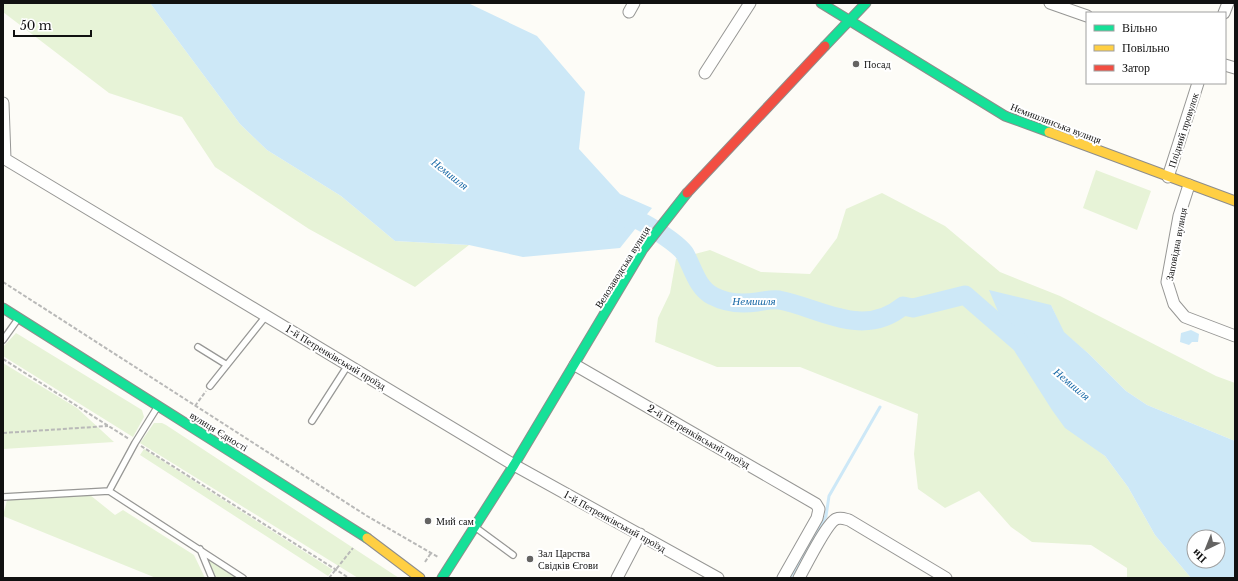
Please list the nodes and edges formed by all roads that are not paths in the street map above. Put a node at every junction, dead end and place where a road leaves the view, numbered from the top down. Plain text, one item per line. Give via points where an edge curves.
1 (750, 3) edge
2 (820, 3) edge
3 (866, 3) edge
4 (1050, 3) edge
5 (1086, 16) edge
6 (849, 20) junction
7 (705, 73) dead end
8 (1198, 84) edge
9 (3, 103) edge
10 (4, 159) edge
11 (1168, 177) junction
12 (1189, 185) junction
13 (1235, 201) edge
14 (3, 308) edge
15 (266, 316) junction
16 (18, 318) junction
17 (1235, 336) edge
18 (4, 338) edge
19 (198, 347) dead end
20 (348, 364) junction
21 (227, 365) junction
22 (575, 365) junction
23 (210, 386) road end
24 (158, 406) junction
25 (312, 421) dead end
26 (514, 465) junction
27 (109, 491) junction
28 (4, 498) edge
29 (828, 515) junction
30 (474, 527) junction
31 (640, 534) junction
32 (200, 549) junction
33 (513, 555) dead end
34 (212, 578) edge
35 (244, 578) edge
36 (420, 578) edge
37 (442, 578) edge
38 (617, 578) edge
39 (718, 578) edge
40 (783, 578) edge
41 (798, 578) edge
42 (946, 578) edge

1 - 7 street
2 - 6 street, Немишлянська вулиця
3 - 6 street, Велозаводська вулиця
4 - 5 street
6 - 11 street, Немишлянська вулиця via 1005,116
6 - 22 street, Велозаводська вулиця via 690,189 643,250
8 - 11 street, Плідний провулок
9 - 10 street, 1-й Петренківський проїзд
10 - 15 street, 1-й Петренківський проїзд
11 - 12 street, Немишлянська вулиця
12 - 13 street, Немишлянська вулиця
12 - 17 street, Заповідна вулиця via 1179,216 1167,282 1174,304 1185,317
14 - 16 street, вулиця Єдності
15 - 20 street, 1-й Петренківський проїзд
15 - 21 lane
16 - 18 lane
16 - 24 street, вулиця Єдності
19 - 21 lane
20 - 25 lane
20 - 26 street, 1-й Петренківський проїзд
21 - 23 lane
22 - 26 street, Велозаводська вулиця
22 - 29 street, 2-й Петренківський проїзд via 811,499
24 - 27 lane
24 - 36 street, вулиця Єдності via 369,538
26 - 30 street, Велозаводська вулиця
26 - 31 street, 1-й Петренківський проїзд
27 - 28 lane
27 - 32 lane
29 - 40 street
29 - 41 street via 828,528
29 - 42 street, 2-й Петренківський проїзд via 848,520
30 - 33 lane
30 - 37 street, Велозаводська вулиця
31 - 38 street
31 - 39 street, 1-й Петренківський проїзд
32 - 34 lane
32 - 35 lane

